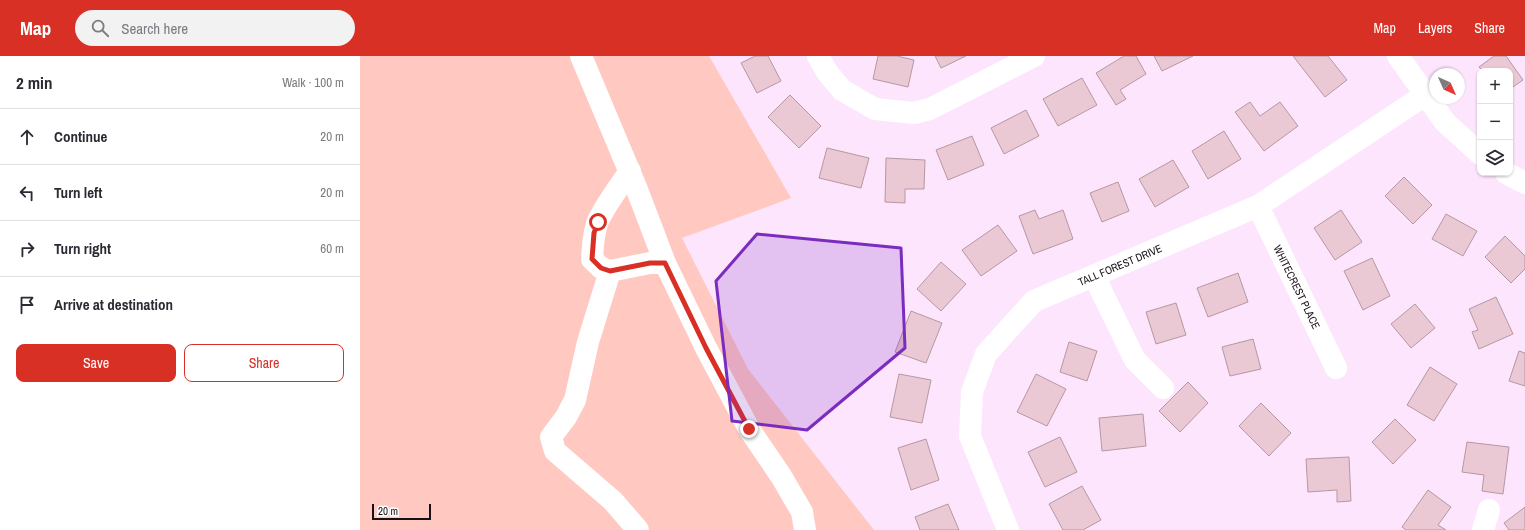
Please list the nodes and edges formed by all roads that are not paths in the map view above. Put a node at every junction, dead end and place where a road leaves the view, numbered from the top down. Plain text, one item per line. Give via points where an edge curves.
1 (581, 56) edge
2 (818, 56) edge
3 (1034, 56) edge
4 (1398, 56) edge
5 (1425, 95) junction
6 (1477, 151) edge
7 (630, 171) junction
8 (1512, 176) edge
9 (1525, 183) edge
10 (1258, 206) junction
11 (665, 263) junction
12 (610, 271) junction
13 (1094, 276) junction
14 (1336, 368) dead end
15 (1164, 388) dead end
16 (638, 530) edge
17 (805, 530) edge
18 (1008, 530) edge

1 - 7 street
2 - 3 street via 842,90 875,110 914,113 930,109
4 - 5 street
5 - 6 street via 1445,122
5 - 10 street, TALL FOREST DRIVE
7 - 11 street
7 - 12 street via 616,190 594,233 592,259 601,268
8 - 9 street
10 - 13 street, TALL FOREST DRIVE
10 - 14 street, WHITECREST PLACE
11 - 12 street via 650,263
11 - 17 street via 749,429 802,512
12 - 16 street via 588,342 575,400 551,437 555,451 613,501
13 - 15 street via 1135,360
13 - 18 street, TALL FOREST DRIVE via 1034,301 986,354 972,392 970,436

